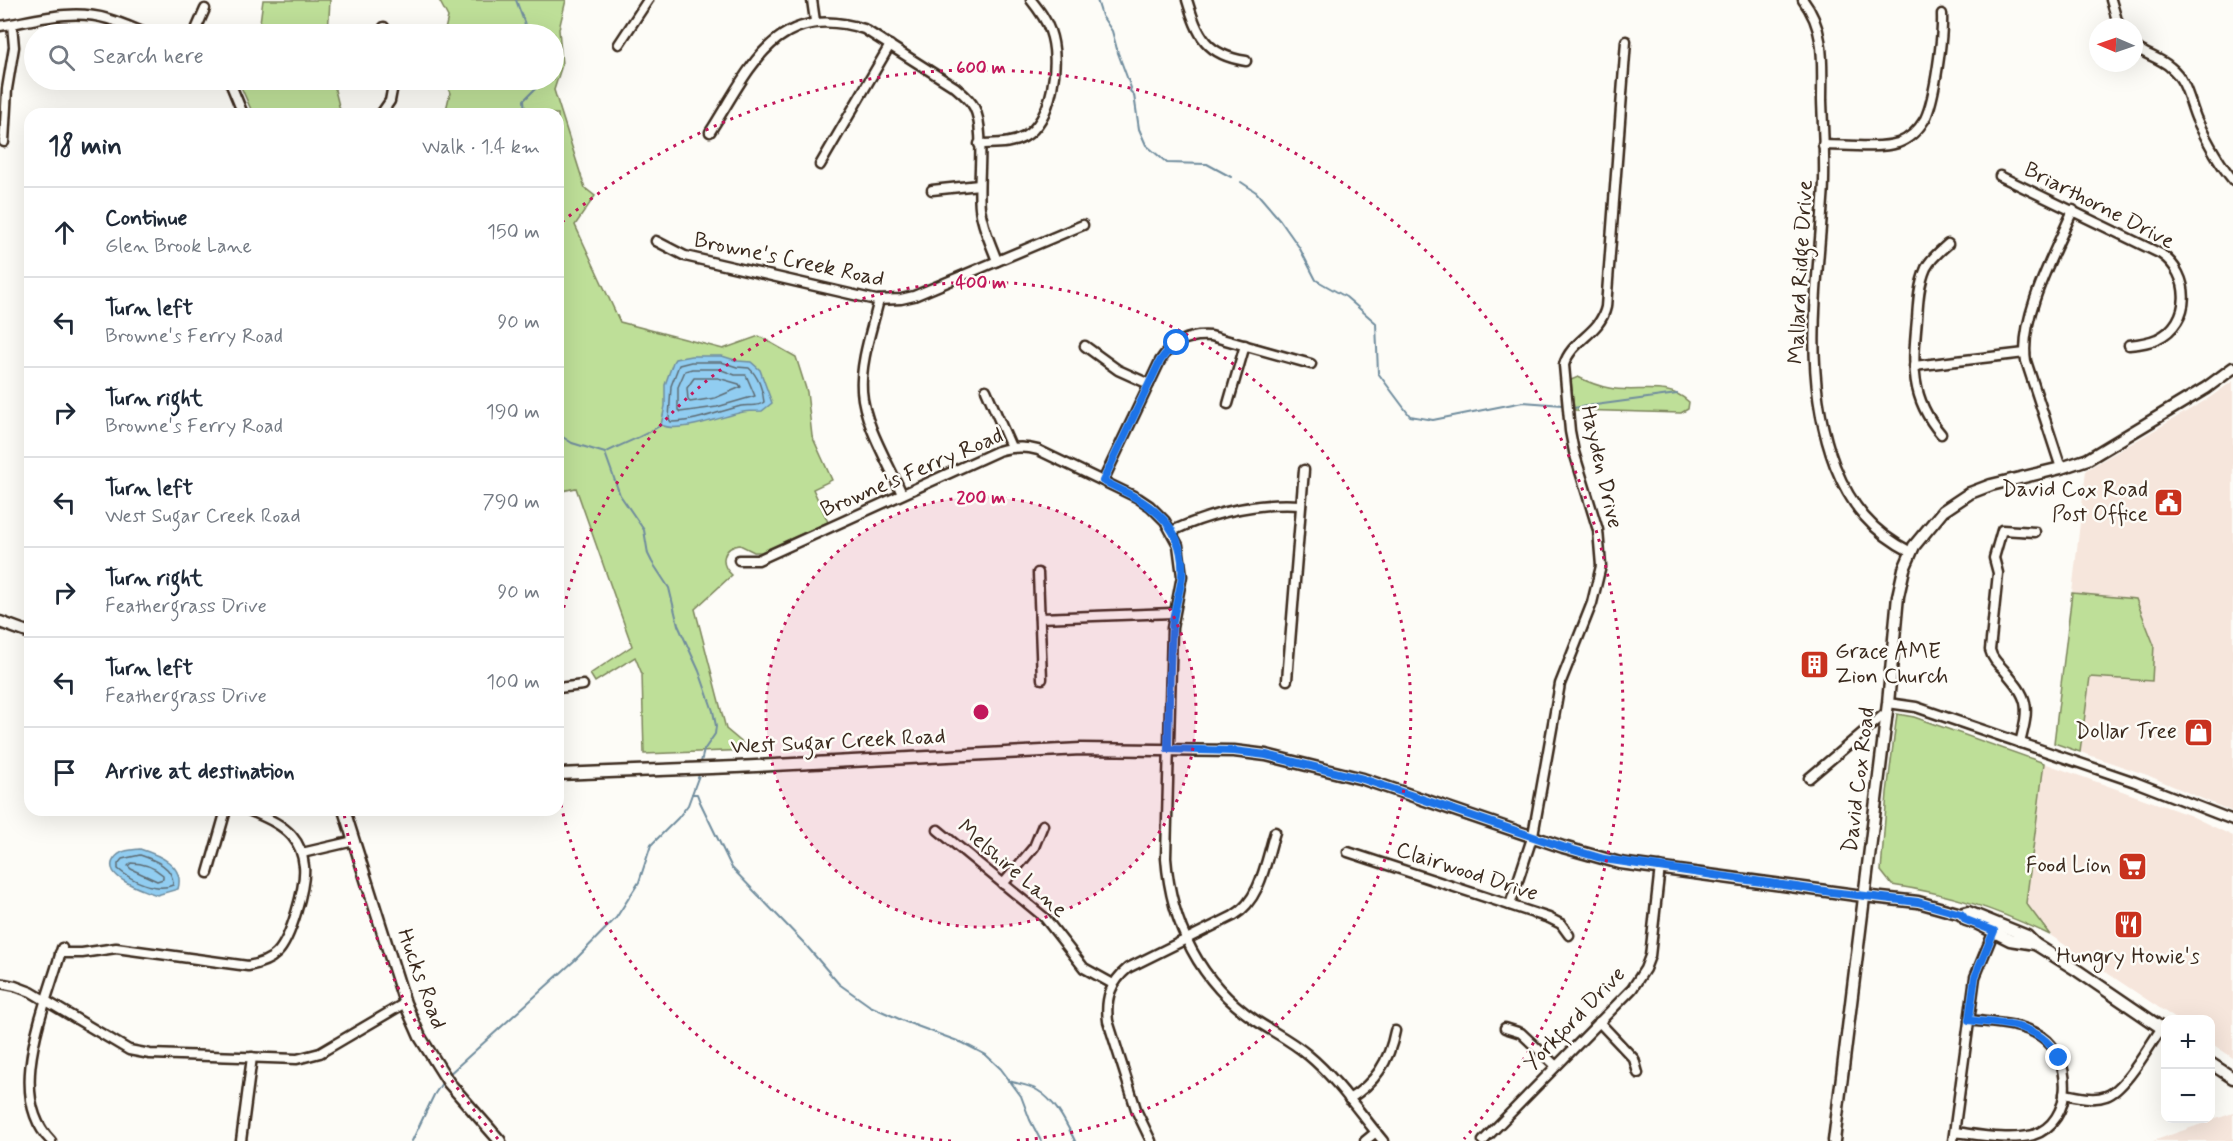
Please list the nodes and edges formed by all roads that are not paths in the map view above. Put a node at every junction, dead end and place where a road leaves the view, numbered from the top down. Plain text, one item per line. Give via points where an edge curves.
1 (648, 0) edge
2 (812, 0) edge
3 (1031, 0) edge
4 (1187, 0) edge
5 (1803, 0) edge
6 (2111, 0) edge
7 (205, 9) dead end
8 (1942, 14) dead end
9 (2116, 18) edge
10 (815, 21) junction
11 (12, 24) junction
12 (122, 24) edge
13 (198, 24) edge
14 (0, 26) edge
15 (1626, 41) dead end
16 (619, 44) dead end
17 (890, 45) junction
18 (2143, 51) edge
19 (1246, 61) dead end
20 (233, 90) edge
21 (392, 90) edge
22 (241, 108) edge
23 (385, 108) edge
24 (710, 132) dead end
25 (4, 142) dead end
26 (979, 144) junction
27 (1823, 146) junction
28 (820, 165) dead end
29 (2000, 176) dead end
30 (2233, 180) edge
31 (979, 185) junction
32 (932, 190) dead end
33 (2073, 210) junction
34 (1083, 225) dead end
35 (656, 241) dead end
36 (1948, 244) dead end
37 (997, 261) junction
38 (879, 300) junction
39 (1086, 345) dead end
40 (1245, 345) junction
41 (2129, 345) dead end
42 (2025, 354) junction
43 (1311, 364) dead end
44 (1914, 366) junction
45 (2233, 368) edge
46 (1149, 384) junction
47 (986, 390) dead end
48 (1228, 404) dead end
49 (1941, 434) dead end
50 (1011, 447) junction
51 (2061, 468) junction
52 (1304, 470) dead end
53 (1103, 481) junction
54 (903, 494) junction
55 (1301, 505) junction
56 (1172, 531) junction
57 (2035, 532) dead end
58 (1911, 552) junction
59 (739, 560) dead end
60 (1038, 573) dead end
61 (1173, 613) junction
62 (1040, 618) junction
63 (0, 622) edge
64 (24, 631) edge
65 (1042, 680) dead end
66 (1287, 680) dead end
67 (583, 685) dead end
68 (564, 687) edge
69 (1888, 707) junction
70 (2020, 743) junction
71 (1168, 749) junction
72 (564, 774) edge
73 (1809, 778) dead end
74 (224, 816) edge
75 (262, 816) edge
76 (346, 816) edge
77 (2233, 820) edge
78 (1043, 825) dead end
79 (938, 830) dead end
80 (1275, 832) dead end
81 (1533, 835) junction
82 (354, 841) junction
83 (1348, 852) dead end
84 (302, 853) junction
85 (1660, 867) junction
86 (208, 873) dead end
87 (1004, 884) junction
88 (1863, 896) junction
89 (1510, 905) junction
90 (1961, 914) junction
91 (1994, 931) junction
92 (1569, 935) dead end
93 (1185, 939) junction
94 (2035, 944) junction
95 (0, 983) edge
96 (1113, 984) junction
97 (46, 1002) junction
98 (405, 1003) junction
99 (1969, 1020) junction
100 (1599, 1022) junction
101 (1505, 1028) dead end
102 (2161, 1029) edge
103 (1395, 1031) dead end
104 (2161, 1033) edge
105 (252, 1058) junction
106 (1556, 1065) junction
107 (2215, 1066) edge
108 (1638, 1073) dead end
109 (2233, 1078) edge
110 (2064, 1094) junction
111 (1348, 1099) junction
112 (1376, 1132) junction
113 (1954, 1137) edge
114 (51, 1141) edge
115 (241, 1141) edge
116 (500, 1141) edge
117 (1151, 1141) edge
118 (1365, 1141) edge
119 (1383, 1141) edge
120 (1483, 1141) edge
121 (1834, 1141) edge

1 - 16 street
2 - 10 street
3 - 26 street via 1045,19 1054,48 1046,112 1023,138
4 - 19 street via 1204,41 1220,54
5 - 27 street, Mallard Ridge Drive via 1816,21 1822,45
6 - 9 street
7 - 13 street
8 - 27 street via 1942,39 1932,95 1918,128 1896,143
10 - 17 street via 849,23
10 - 24 street via 792,28 765,47
11 - 12 street via 51,15 84,15
11 - 14 street
11 - 25 street via 14,46
15 - 81 street, Hayden Drive via 1605,307 1597,327 1574,346 1564,365 1570,431 1598,530 1601,566 1592,603 1560,684
17 - 26 street via 968,98 978,116
17 - 28 street
18 - 30 street via 2170,67 2186,87 2205,135
20 - 22 street
21 - 23 street
26 - 31 street
27 - 58 street, Mallard Ridge Drive via 1814,339 1818,407 1829,450 1854,503 1876,530
29 - 33 street, Briarthorne Drive
31 - 32 street
31 - 37 street via 981,216
33 - 41 street, Briarthorne Drive via 2161,254 2172,263 2184,285 2184,300 2168,332 2156,340
33 - 42 street via 2028,318
34 - 37 street, Browne's Creek Road
35 - 38 street, Browne's Creek Road via 685,256
36 - 44 street via 1929,263 1921,281
37 - 38 street, Browne's Creek Road via 914,296
38 - 54 street via 863,369 863,400
39 - 46 street via 1118,369
40 - 43 street
40 - 46 street via 1211,336 1186,339 1162,357
40 - 48 street
42 - 44 street
42 - 51 street
44 - 49 street via 1920,401
45 - 51 main road, David Cox Road via 2103,451
46 - 53 street
47 - 50 street
50 - 53 street, Browne's Ferry Road via 1038,450
50 - 54 street, Browne's Ferry Road
51 - 58 main road, David Cox Road via 1970,493 1943,511
52 - 55 street
53 - 56 street, Browne's Ferry Road via 1150,506
54 - 59 street, Browne's Ferry Road via 758,560
55 - 56 street via 1238,508
55 - 66 street
56 - 61 street, Browne's Ferry Road via 1182,569
57 - 70 street via 2002,530 1994,558 1998,573 1990,650 2026,700
58 - 69 main road, David Cox Road via 1898,596
60 - 62 street
61 - 62 street
61 - 71 street, Browne's Ferry Road
62 - 65 street
63 - 64 main road
67 - 68 street
69 - 70 street via 1916,707
69 - 73 street
69 - 88 main road, David Cox Road
70 - 77 street
71 - 72 main road, West Sugar Creek Road via 1081,749
71 - 81 main road, West Sugar Creek Road via 1234,751 1306,764 1374,782
71 - 93 street, Browne's Ferry Road via 1167,876
74 - 86 street
75 - 84 street via 279,824
76 - 82 main road, Hucks Road
78 - 87 street via 1034,847
79 - 87 street, Melshire Lane
80 - 93 street via 1247,906
81 - 85 main road, West Sugar Creek Road via 1604,859
81 - 89 street, Hayden Drive
82 - 84 street
82 - 98 main road, Hucks Road
83 - 89 street, Clairwood Drive
84 - 97 street via 304,880 288,937 277,953 261,963 236,966 116,948 82,953 61,950
85 - 88 main road, West Sugar Creek Road
85 - 100 street, Yorkford Drive via 1650,956 1645,969 1632,989
87 - 96 street, Melshire Lane via 1052,925 1084,968
88 - 90 main road, West Sugar Creek Road via 1918,902
88 - 121 main road, David Cox Road
89 - 92 street, Clairwood Drive via 1561,924
90 - 91 main road, West Sugar Creek Road via 1966,920
90 - 94 main road, West Sugar Creek Road via 1968,912 1990,920 2027,936
91 - 94 main road, West Sugar Creek Road via 2010,940
91 - 99 street via 1975,977
93 - 96 street via 1128,968
93 - 111 street, Browne's Ferry Road via 1228,999 1308,1055
94 - 102 main road, West Sugar Creek Road
95 - 97 street via 31,992
96 - 117 street via 1107,999 1108,1021 1137,1112
97 - 105 street via 129,1050
97 - 114 street via 28,1086 30,1104
98 - 105 street via 320,1053 297,1059
98 - 116 main road, Hucks Road via 420,1037 449,1083
99 - 110 street via 2029,1029 2046,1040 2064,1070
99 - 113 street
100 - 106 street, Yorkford Drive
100 - 108 street via 1634,1059
101 - 106 street via 1521,1033
103 - 111 street via 1380,1071
104 - 110 street via 2111,1094 2097,1098
105 - 115 street
106 - 120 street, Yorkford Drive
107 - 109 main road
110 - 113 street via 2049,1126 2032,1136
111 - 112 street, Browne's Ferry Road
112 - 118 street
112 - 119 street, Browne's Ferry Road

